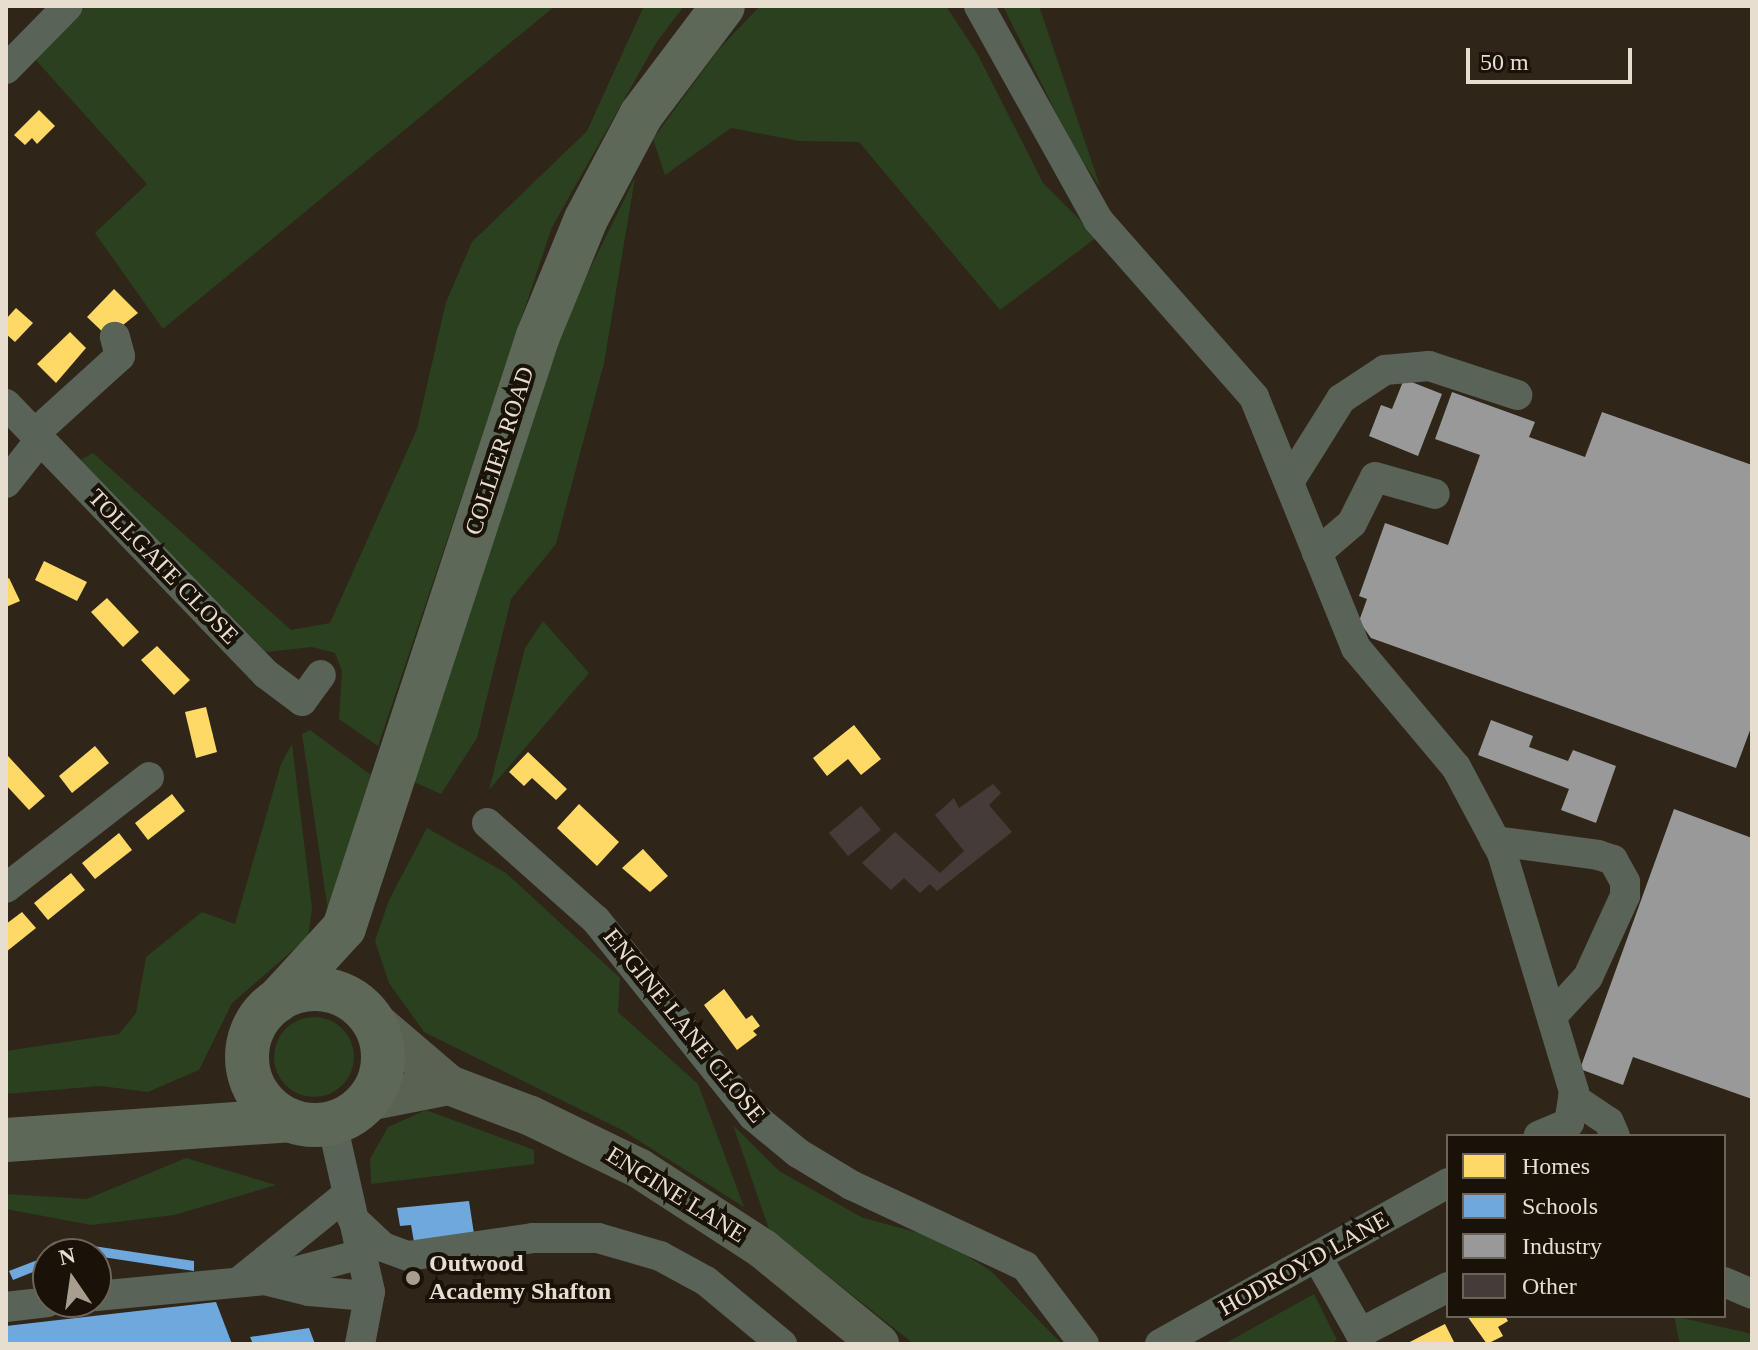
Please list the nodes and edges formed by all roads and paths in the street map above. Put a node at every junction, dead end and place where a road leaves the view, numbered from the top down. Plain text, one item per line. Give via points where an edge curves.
1 (68, 6) edge
2 (723, 6) edge
3 (979, 6) edge
4 (12, 51) edge
5 (115, 337) dead end
6 (1517, 395) dead end
7 (6, 404) edge
8 (37, 437) junction
9 (1289, 482) junction
10 (6, 483) edge
11 (1435, 494) dead end
12 (1317, 553) junction
13 (321, 675) dead end
14 (149, 777) dead end
15 (487, 823) dead end
16 (1495, 841) junction
17 (11, 873) edge
18 (344, 928) junction
19 (277, 1001) junction
20 (1554, 1014) junction
21 (368, 1015) junction
22 (247, 1052) junction
23 (449, 1085) junction
24 (1573, 1098) junction
25 (350, 1112) junction
26 (289, 1120) junction
27 (175, 1127) junction
28 (1544, 1134) edge
29 (1614, 1134) edge
30 (6, 1140) edge
31 (1446, 1184) edge
32 (359, 1249) junction
33 (1317, 1257) junction
34 (252, 1280) junction
35 (1726, 1283) edge
36 (1446, 1288) edge
37 (112, 1294) edge
38 (1752, 1294) edge
39 (32, 1304) edge
40 (6, 1307) edge
41 (1350, 1338) edge
42 (360, 1344) edge
43 (782, 1344) edge
44 (879, 1344) edge
45 (1084, 1344) edge
46 (1160, 1344) edge

1 - 4 street
2 - 18 highway, COLLIER ROAD via 641,115 586,219 538,336
3 - 9 street via 1098,220 1254,397
5 - 8 street via 120,356
6 - 9 street via 1429,366 1385,370 1341,399
7 - 8 street, TOLLGATE CLOSE
8 - 10 street
8 - 13 street, TOLLGATE CLOSE via 266,674 302,701
9 - 12 street
11 - 12 street via 1375,477 1352,523
12 - 16 street via 1356,648 1456,767
14 - 17 street
15 - 45 street, ENGINE LANE CLOSE via 596,920 753,1116 798,1153 851,1185 1025,1266
16 - 20 street
16 - 20 street via 1598,855 1613,860 1625,882 1625,896 1588,977
18 - 19 highway, COLLIER ROAD
18 - 21 highway
19 - 21 highway via 312,989 349,998
19 - 22 highway via 256,1023
20 - 24 street
21 - 23 main road, ENGINE LANE
21 - 25 highway via 382,1044 382,1070
22 - 26 highway via 257,1093
22 - 27 highway via 219,1093
23 - 25 main road
23 - 44 main road, ENGINE LANE via 531,1116 640,1169 763,1249
24 - 28 street via 1569,1123
24 - 29 street via 1609,1122
25 - 26 highway
25 - 32 street
26 - 27 highway
27 - 30 highway
31 - 33 street, HODROYD LANE
32 - 34 street
32 - 34 street
32 - 34 street
32 - 42 street
32 - 43 street via 383,1247 408,1256 533,1238 598,1238 660,1256 706,1281
33 - 41 street
33 - 46 street, HODROYD LANE
34 - 37 street
35 - 38 street
36 - 41 street
39 - 40 street

